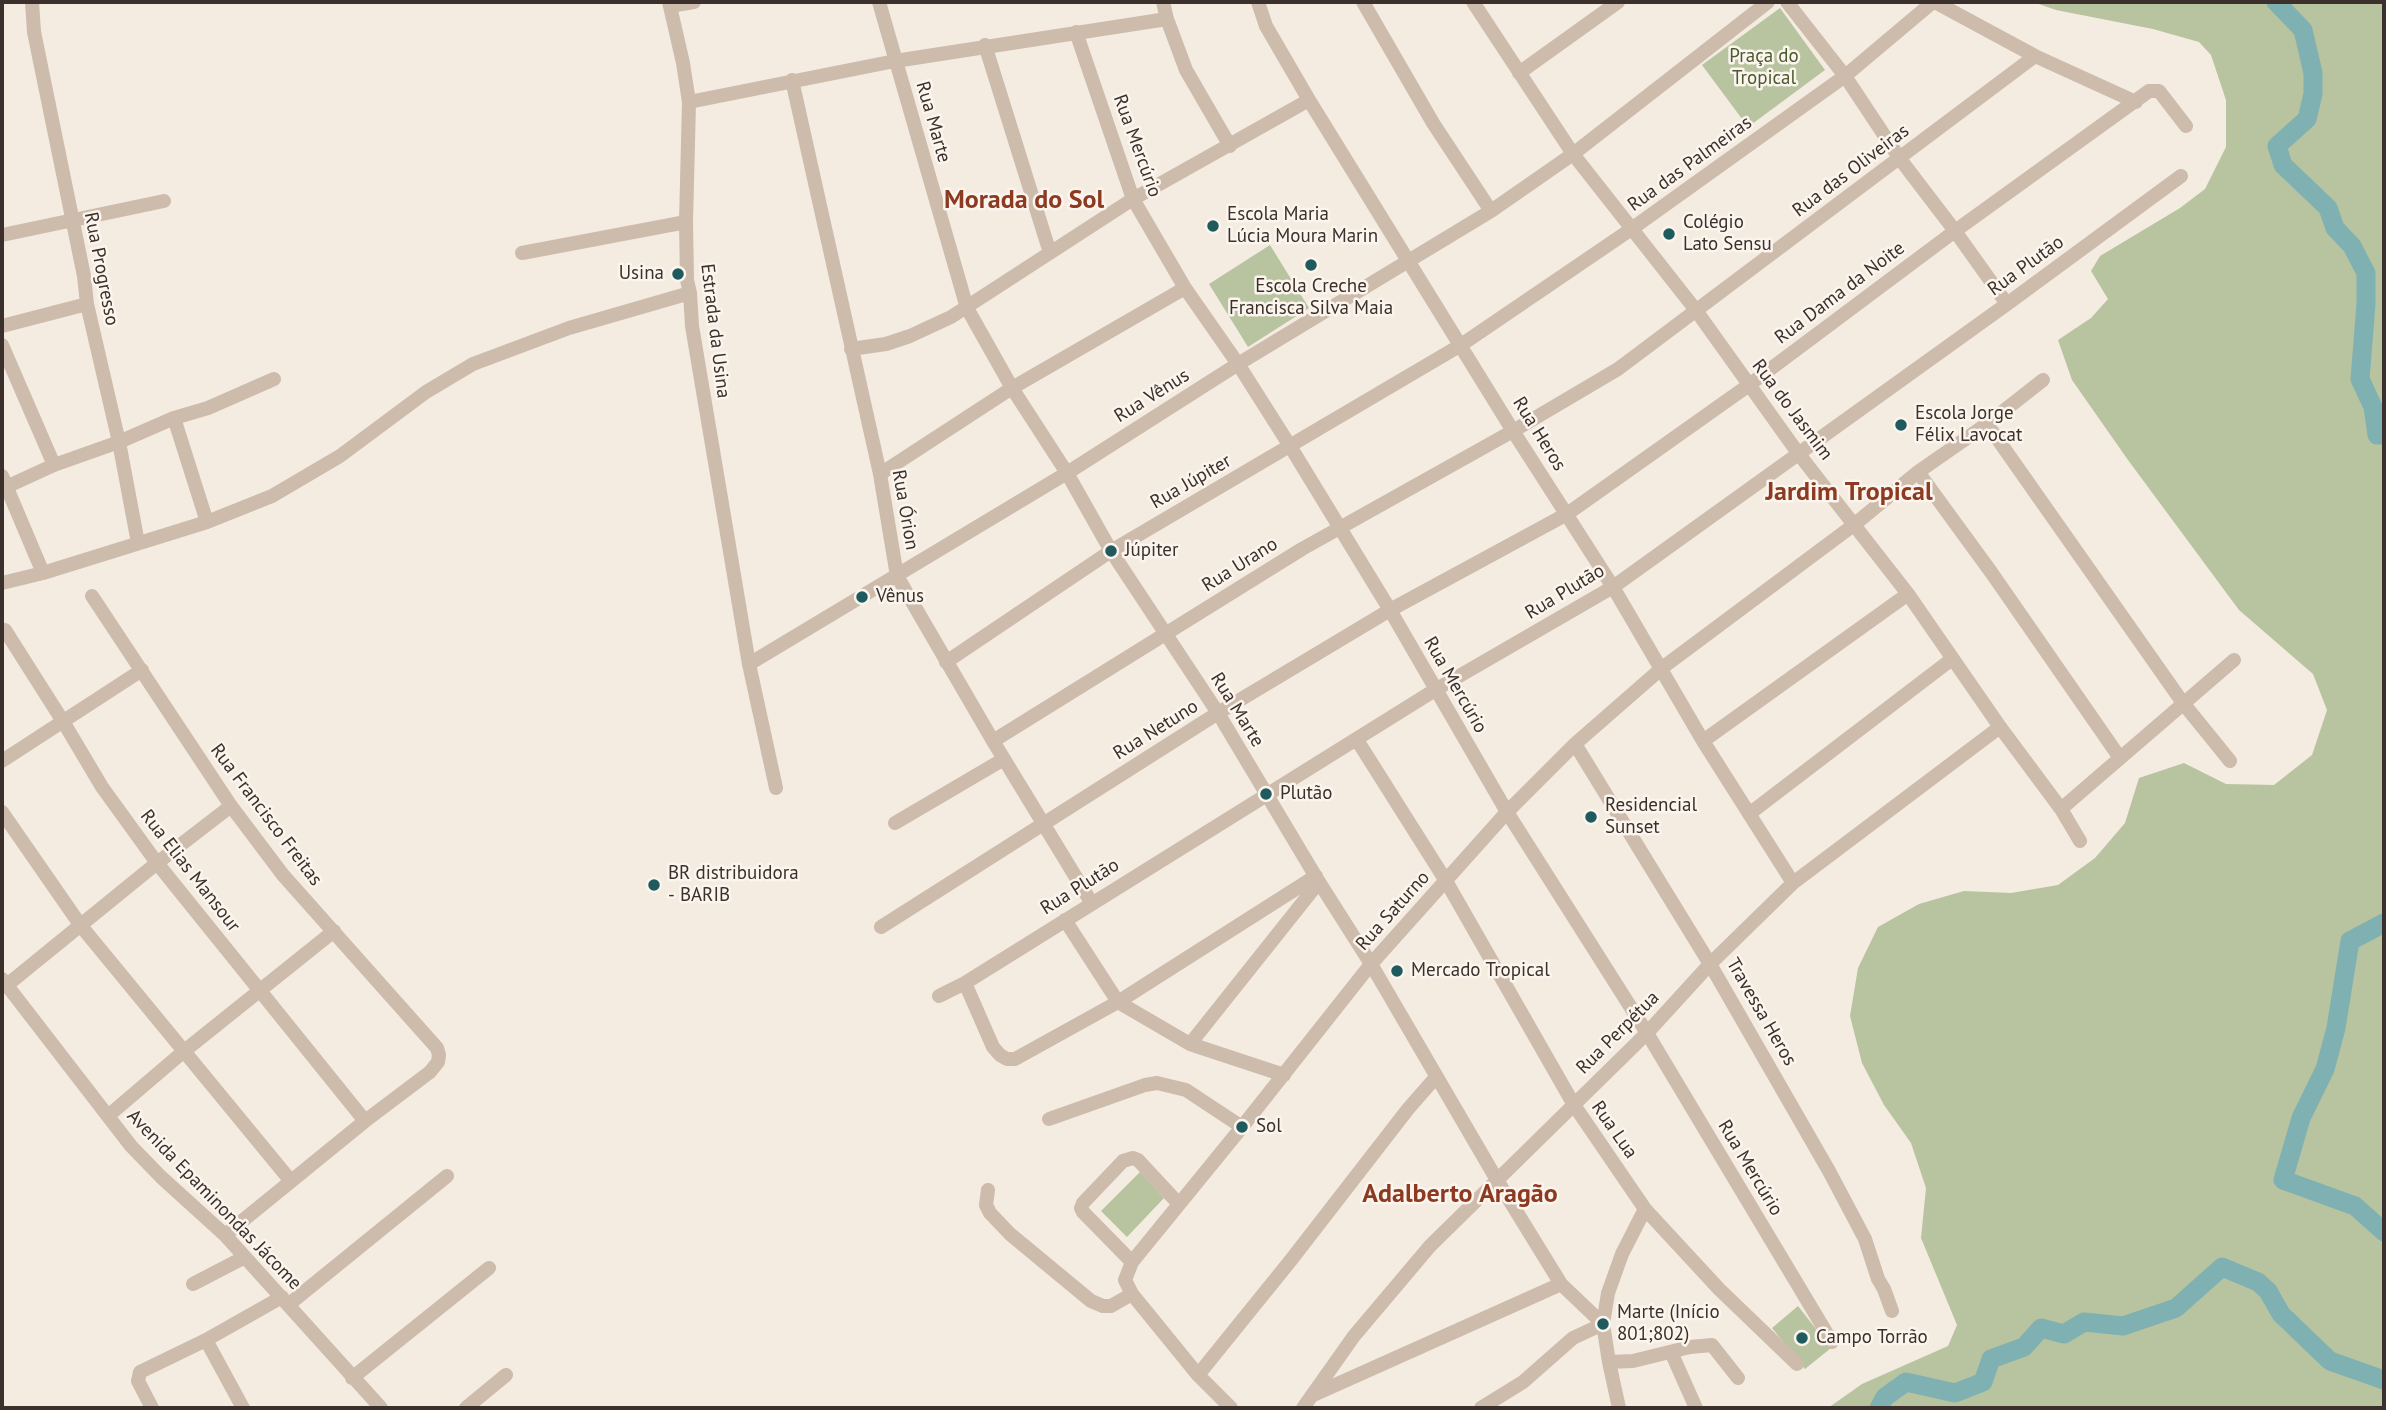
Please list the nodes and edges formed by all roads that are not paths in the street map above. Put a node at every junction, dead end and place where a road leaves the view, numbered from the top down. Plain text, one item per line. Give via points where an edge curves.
1 (32, 2) edge
2 (694, 2) edge
3 (879, 2) edge
4 (1163, 2) edge
5 (1258, 2) edge
6 (1363, 2) edge
7 (1473, 2) edge
8 (1618, 2) edge
9 (1768, 2) edge
10 (1787, 2) edge
11 (1934, 2) edge
12 (670, 4) edge
13 (1167, 19) junction
14 (1076, 32) junction
15 (985, 46) junction
16 (2035, 56) junction
17 (895, 61) junction
18 (1518, 73) junction
19 (1845, 76) junction
20 (792, 80) junction
21 (1309, 100) junction
22 (688, 102) junction
23 (2136, 102) junction
24 (2186, 126) dead end
25 (1230, 145) junction
26 (1573, 155) junction
27 (1900, 159) junction
28 (2181, 176) dead end
29 (1133, 200) junction
30 (164, 201) dead end
31 (1491, 211) junction
32 (73, 220) junction
33 (686, 222) junction
34 (1630, 230) junction
35 (1955, 231) junction
36 (2, 234) edge
37 (523, 253) dead end
38 (1050, 253) junction
39 (1410, 261) junction
40 (1185, 288) junction
41 (690, 293) junction
42 (87, 304) junction
43 (2007, 304) junction
44 (967, 308) junction
45 (1695, 309) junction
46 (2, 326) edge
47 (2, 345) edge
48 (1461, 345) junction
49 (852, 349) junction
50 (1238, 364) junction
51 (274, 379) dead end
52 (2043, 380) dead end
53 (1749, 385) junction
54 (1012, 388) junction
55 (174, 418) junction
56 (1987, 424) junction
57 (1513, 431) junction
58 (119, 442) junction
59 (1290, 446) junction
60 (1798, 453) junction
61 (54, 465) junction
62 (1918, 472) junction
63 (1067, 473) junction
64 (880, 474) junction
65 (4, 482) edge
66 (1567, 514) junction
67 (207, 522) junction
68 (1855, 524) junction
69 (1339, 528) junction
70 (138, 543) junction
71 (1111, 551) junction
72 (43, 573) junction
73 (897, 576) junction
74 (2, 583) edge
75 (1613, 587) junction
76 (1908, 594) junction
77 (92, 596) dead end
78 (1390, 610) junction
79 (5, 630) dead end
80 (1165, 634) junction
81 (1952, 659) junction
82 (2234, 660) dead end
83 (946, 662) junction
84 (749, 664) junction
85 (1662, 668) junction
86 (142, 670) junction
87 (1435, 690) junction
88 (2183, 703) junction
89 (1218, 713) junction
90 (64, 723) junction
91 (2000, 727) junction
92 (1357, 740) junction
93 (993, 741) junction
94 (1703, 741) junction
95 (1575, 744) junction
96 (2120, 758) junction
97 (1004, 759) junction
98 (2, 761) edge
99 (2230, 761) dead end
100 (776, 788) dead end
101 (1266, 794) junction
102 (231, 806) junction
103 (2061, 809) junction
104 (2, 812) edge
105 (1507, 812) junction
106 (1749, 814) junction
107 (895, 823) dead end
108 (1044, 823) junction
109 (2080, 841) dead end
110 (157, 863) junction
111 (1318, 879) junction
112 (1446, 881) junction
113 (1793, 883) junction
114 (1091, 902) junction
115 (1065, 920) junction
116 (80, 926) junction
117 (881, 927) dead end
118 (334, 931) junction
119 (1371, 964) junction
120 (1710, 964) junction
121 (5, 982) edge
122 (965, 983) junction
123 (260, 989) junction
124 (939, 996) dead end
125 (1118, 1003) junction
126 (1647, 1033) junction
127 (1190, 1044) junction
128 (183, 1052) junction
129 (1284, 1074) junction
130 (1436, 1077) junction
131 (1574, 1105) junction
132 (108, 1116) junction
133 (1049, 1119) dead end
134 (365, 1121) junction
135 (1242, 1127) junction
136 (447, 1176) dead end
137 (290, 1180) junction
138 (1497, 1180) junction
139 (988, 1190) dead end
140 (1178, 1203) junction
141 (1645, 1209) junction
142 (225, 1235) junction
143 (245, 1257) junction
144 (1132, 1262) junction
145 (489, 1268) dead end
146 (193, 1284) dead end
147 (1561, 1284) junction
148 (1132, 1294) junction
149 (285, 1301) junction
150 (1892, 1311) dead end
151 (1603, 1324) junction
152 (206, 1340) junction
153 (1832, 1342) dead end
154 (1671, 1352) junction
155 (1609, 1362) junction
156 (1797, 1364) dead end
157 (1198, 1375) junction
158 (506, 1376) dead end
159 (352, 1378) junction
160 (1738, 1378) dead end
161 (1313, 1396) junction
162 (152, 1408) edge
163 (243, 1408) edge
164 (381, 1408) edge
165 (466, 1408) edge
166 (1231, 1408) edge
167 (1303, 1408) edge
168 (1481, 1408) edge
169 (1619, 1408) edge
170 (1696, 1408) edge

1 - 32 street, Rua Progresso via 34,32
2 - 12 street
3 - 17 street, Rua Marte
4 - 13 street
5 - 21 street, Rua Heros via 1266,26
6 - 31 street via 1433,123
7 - 18 street, Rua do Jasmim
8 - 18 street
9 - 26 street, Rua Vênus
10 - 19 street
11 - 16 street
11 - 19 street, Rua das Palmeiras
12 - 22 street, Estrada da Usina
13 - 14 street
13 - 25 street via 1186,70
14 - 15 street
14 - 29 street, Rua Mercúrio
15 - 17 street
15 - 38 street
16 - 23 street
16 - 27 street, Rua das Oliveiras
17 - 20 street
17 - 44 street, Rua Marte
18 - 26 street, Rua do Jasmim
19 - 27 street
19 - 34 street, Rua das Palmeiras
20 - 22 street
20 - 49 street, Rua Órion
21 - 25 street
21 - 39 street, Rua Heros
22 - 33 street, Estrada da Usina
23 - 24 street via 2149,91 2159,91
23 - 35 street, Rua Dama da Noite
25 - 29 street
26 - 31 street, Rua Vênus
26 - 34 street, Rua do Jasmim
27 - 35 street
27 - 45 street, Rua das Oliveiras
28 - 43 street, Rua Plutão
29 - 38 street
29 - 40 street, Rua Mercúrio
30 - 32 street
31 - 39 street, Rua Vênus
32 - 36 street
32 - 42 street, Rua Progresso
33 - 37 street
33 - 41 street, Estrada da Usina
34 - 45 street, Rua do Jasmim
34 - 48 street, Rua das Palmeiras
35 - 43 street
35 - 53 street, Rua Dama da Noite
38 - 44 street
39 - 48 street, Rua Heros
39 - 50 street, Rua Vênus
40 - 50 street, Rua Mercúrio
40 - 54 street
41 - 67 street via 569,328 473,364 309,475
41 - 84 street, Estrada da Usina
42 - 46 street
42 - 58 street, Rua Progresso
43 - 60 street, Rua Plutão
44 - 49 street via 909,336
44 - 54 street, Rua Marte
45 - 53 street, Rua do Jasmim
45 - 57 street, Rua das Oliveiras via 1618,369
47 - 61 street
48 - 57 street, Rua Heros
48 - 59 street, Rua Júpiter
49 - 64 street, Rua Órion
50 - 59 street, Rua Mercúrio
50 - 63 street, Rua Vênus
51 - 55 street
52 - 56 street, Rua Saturno
53 - 60 street, Rua do Jasmim
53 - 66 street, Rua Dama da Noite
54 - 63 street, Rua Marte
54 - 64 street
55 - 58 street
55 - 67 street
56 - 62 street, Rua Saturno
56 - 88 street
57 - 66 street, Rua Heros
57 - 69 street, Rua Urano
58 - 61 street
58 - 70 street, Rua Progresso
59 - 69 street, Rua Mercúrio
59 - 71 street, Rua Júpiter
60 - 68 street, Rua do Jasmim
60 - 75 street, Rua Plutão
61 - 65 street
62 - 68 street, Rua Saturno
62 - 96 street
63 - 71 street, Rua Marte
63 - 73 street, Rua Vênus
64 - 73 street, Rua Órion
65 - 72 street
66 - 75 street, Rua Heros
66 - 78 street, Rua Netuno
67 - 70 street
68 - 76 street, Rua do Jasmim
68 - 85 street, Rua Saturno
69 - 78 street, Rua Mercúrio
69 - 80 street, Rua Urano
70 - 72 street
71 - 80 street, Rua Marte
71 - 83 street, Rua Júpiter
72 - 74 street
73 - 83 street, Rua Órion
73 - 84 street, Rua Vênus
75 - 85 street, Rua Heros
75 - 87 street, Rua Plutão
76 - 81 street, Rua do Jasmim
76 - 94 street
77 - 86 street, Rua Francisco Freitas
78 - 87 street, Rua Mercúrio
78 - 89 street, Rua Netuno
79 - 90 street, Rua Elias Mansour
80 - 89 street, Rua Marte
80 - 93 street, Rua Urano
81 - 91 street, Rua do Jasmim
81 - 106 street
82 - 88 street
83 - 93 street, Rua Órion
84 - 100 street, Estrada da Usina
85 - 94 street, Rua Heros
85 - 95 street, Rua Saturno
86 - 90 street
86 - 102 street, Rua Francisco Freitas
87 - 92 street, Rua Plutão
87 - 105 street, Rua Mercúrio
88 - 96 street
88 - 99 street
89 - 101 street, Rua Marte
89 - 108 street, Rua Netuno
90 - 98 street
90 - 110 street, Rua Elias Mansour via 102,787
91 - 103 street, Rua do Jasmim
91 - 113 street, Rua Perpétua
92 - 101 street, Rua Plutão
92 - 112 street, Rua Lua
93 - 97 street, Rua Órion
94 - 106 street, Rua Heros
95 - 105 street, Rua Saturno
95 - 120 street, Travessa Heros
96 - 103 street
97 - 107 street
97 - 108 street, Rua Órion
101 - 111 street, Rua Marte
101 - 114 street, Rua Plutão
102 - 110 street
102 - 118 street, Rua Francisco Freitas via 283,876
103 - 109 street, Rua do Jasmim
104 - 116 street
105 - 112 street, Rua Saturno
105 - 126 street, Rua Mercúrio
106 - 113 street, Rua Heros
108 - 114 street, Rua Órion
108 - 117 street, Rua Netuno
110 - 116 street
110 - 123 street, Rua Elias Mansour
111 - 119 street, Rua Marte
111 - 125 street
111 - 127 street
112 - 119 street, Rua Saturno
112 - 131 street, Rua Lua
113 - 120 street, Rua Perpétua
114 - 115 street, Rua Plutão
115 - 122 street, Rua Plutão
115 - 125 street
116 - 121 street
116 - 128 street
118 - 123 street
118 - 134 street, Rua Francisco Freitas via 439,1055 430,1072
119 - 129 street, Rua Saturno
119 - 130 street, Rua Marte
120 - 126 street, Rua Perpétua
120 - 150 street, Travessa Heros via 1865,1238
121 - 132 street, Avenida Epaminondas Jácome
122 - 124 street, Rua Plutão
122 - 125 street via 993,1047 1007,1059 1015,1059
123 - 128 street
123 - 134 street, Rua Elias Mansour
125 - 127 street
126 - 131 street, Rua Perpétua
126 - 153 street, Rua Mercúrio
127 - 129 street
128 - 132 street
128 - 137 street
129 - 135 street, Rua Saturno
130 - 138 street, Rua Marte
130 - 157 street
131 - 138 street, Rua Perpétua
131 - 141 street, Rua Lua
132 - 142 street, Avenida Epaminondas Jácome via 161,1177
133 - 135 street via 1157,1083 1185,1090
134 - 137 street
135 - 140 street, Rua Saturno
136 - 149 street
137 - 142 street
138 - 147 street, Rua Marte
138 - 161 street, Rua Perpétua via 1430,1246 1354,1336
139 - 148 street via 990,1213 1091,1301 1111,1306
140 - 144 street, Rua Saturno
140 - 144 street via 1133,1158 1124,1161 1083,1203 1082,1210
141 - 151 street via 1622,1254
141 - 156 street, Rua Lua
142 - 143 street, Avenida Epaminondas Jácome
143 - 146 street
143 - 149 street, Avenida Epaminondas Jácome
144 - 148 street, Rua Saturno via 1125,1280
145 - 159 street
147 - 151 street, Rua Marte
147 - 161 street
148 - 157 street
149 - 152 street
149 - 159 street, Avenida Epaminondas Jácome
151 - 155 street
151 - 168 street via 1573,1338 1523,1382
152 - 162 street via 140,1372 138,1381
152 - 163 street
154 - 155 street
154 - 160 street via 1712,1345
154 - 170 street
155 - 169 street
157 - 166 street
158 - 165 street
159 - 164 street, Avenida Epaminondas Jácome
161 - 167 street, Rua Perpétua

